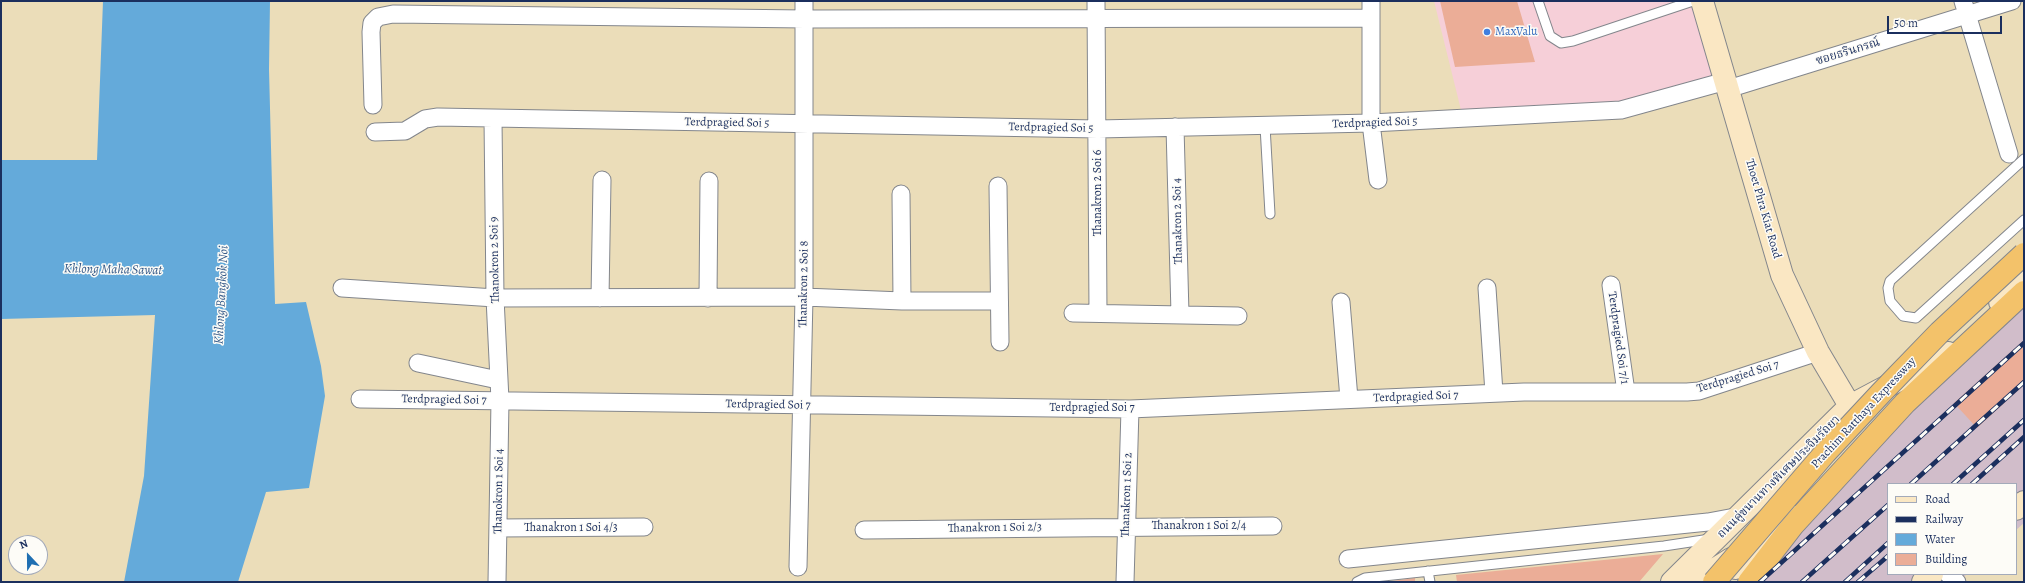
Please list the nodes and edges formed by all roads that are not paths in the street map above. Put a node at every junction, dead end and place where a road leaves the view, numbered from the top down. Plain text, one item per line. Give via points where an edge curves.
1 (804, 1) edge
2 (1538, 1) edge
3 (1693, 1) edge
4 (1702, 1) edge
5 (2012, 1) edge
6 (1965, 8) edge
7 (1096, 9) edge
8 (1371, 9) edge
9 (805, 19) junction
10 (1727, 85) junction
11 (373, 105) dead end
12 (493, 119) junction
13 (1370, 123) junction
14 (805, 124) junction
15 (1265, 126) junction
16 (1175, 127) junction
17 (1098, 128) junction
18 (375, 132) dead end
19 (2017, 157) edge
20 (602, 180) dead end
21 (1378, 180) dead end
22 (709, 181) dead end
23 (998, 186) dead end
24 (901, 194) dead end
25 (1270, 214) dead end
26 (2024, 220) edge
27 (2024, 254) edge
28 (2024, 279) edge
29 (1611, 284) dead end
30 (342, 288) dead end
31 (1488, 288) dead end
32 (2024, 292) edge
33 (804, 297) junction
34 (495, 298) junction
35 (600, 298) junction
36 (708, 298) junction
37 (902, 301) junction
38 (999, 301) junction
39 (1341, 302) dead end
40 (1073, 313) dead end
41 (1098, 313) junction
42 (1180, 314) junction
43 (1238, 316) dead end
44 (1000, 342) dead end
45 (1818, 352) junction
46 (418, 363) dead end
47 (1934, 366) junction
48 (498, 380) junction
49 (1626, 392) junction
50 (1494, 393) junction
51 (360, 399) dead end
52 (1350, 399) junction
53 (500, 400) junction
54 (802, 406) junction
55 (1850, 406) junction
56 (1130, 409) junction
57 (1740, 516) junction
58 (1273, 526) dead end
59 (1126, 527) junction
60 (498, 528) junction
61 (644, 528) dead end
62 (864, 530) dead end
63 (1769, 537) junction
64 (1717, 538) junction
65 (1348, 559) dead end
66 (798, 567) dead end
67 (1428, 571) junction
68 (1931, 575) edge
69 (1949, 575) edge
70 (1680, 580) edge
71 (497, 582) edge
72 (1125, 582) edge
73 (1357, 582) edge
74 (1430, 582) edge
75 (1714, 582) edge
76 (1721, 582) edge
77 (1749, 582) edge
78 (1923, 582) edge
79 (1957, 582) edge

1 - 9 street, Thanakron 2 Soi 8
2 - 3 lane via 1550,36 1561,43
4 - 10 main road, Thoet Phra Kiat Road
5 - 6 street, ซอยธรินกรณ์
6 - 10 street, ซอยธรินกรณ์
6 - 19 street
7 - 8 street
7 - 9 street
7 - 17 street, Thanakron 2 Soi 6
8 - 13 street
9 - 11 street via 393,14 378,17 372,23
9 - 14 street, Thanakron 2 Soi 8
10 - 13 street, Terdpragied Soi 5 via 1621,110
10 - 45 main road, Thoet Phra Kiat Road via 1782,275
12 - 14 street, Terdpragied Soi 5
12 - 18 street, Terdpragied Soi 5 via 438,117 425,119 405,131
12 - 34 street, Thanokron 2 Soi 9
13 - 15 street, Terdpragied Soi 5
13 - 21 street
14 - 17 street, Terdpragied Soi 5
14 - 33 street, Thanakron 2 Soi 8
15 - 16 street, Terdpragied Soi 5
15 - 25 lane
16 - 17 street, Terdpragied Soi 5
16 - 42 street, Thanakron 2 Soi 4
17 - 41 street, Thanakron 2 Soi 6
19 - 26 lane via 1890,281 1890,301 1903,316 1916,318
20 - 35 street
22 - 36 street
23 - 38 street
24 - 37 street
27 - 75 highway, Prachim Ratthaya Expressway, bridge via 1940,332 1881,393 1820,459
28 - 47 main road, ถนนคู่ขนานทางพิเศษประจิมรัถยา
29 - 49 street, Terdpragied Soi 7/1
30 - 34 street
31 - 50 street
32 - 77 highway, Prachim Ratthaya Expressway via 1905,403 1793,525
33 - 36 street
33 - 37 street
33 - 54 street, Thanakron 2 Soi 8
34 - 35 street
34 - 48 street, Thanokron 2 Soi 9
35 - 36 street
37 - 38 street
38 - 44 street
39 - 52 street
40 - 41 street
41 - 42 street
42 - 43 street
45 - 49 street, Terdpragied Soi 7 via 1700,391
45 - 55 main road, Thoet Phra Kiat Road
46 - 48 street
47 - 55 main road, ถนนคู่ขนานทางพิเศษประจิมรัถยา via 1899,380
47 - 63 main road via 1812,496
48 - 53 street, Thanokron 2 Soi 9
49 - 50 street, Terdpragied Soi 7
50 - 52 street, Terdpragied Soi 7
51 - 53 street, Terdpragied Soi 7
52 - 56 street, Terdpragied Soi 7
53 - 54 street, Terdpragied Soi 7
53 - 60 street, Thanokron 1 Soi 4
54 - 56 street, Terdpragied Soi 7
54 - 66 street, Thanakron 2 Soi 8
55 - 57 main road, ถนนคู่ขนานทางพิเศษประจิมรัถยา
56 - 59 street, Thanakron 1 Soi 2
57 - 64 main road, ถนนคู่ขนานทางพิเศษประจิมรัถยา
57 - 65 street via 1708,522
58 - 59 street, Thanakron 1 Soi 2/4
59 - 62 street, Thanakron 1 Soi 2/3
59 - 72 street, Thanakron 1 Soi 2
60 - 61 street, Thanakron 1 Soi 4/3
60 - 71 street, Thanokron 1 Soi 4
63 - 70 main road
63 - 76 main road
64 - 67 lane
64 - 70 main road, ถนนคู่ขนานทางพิเศษประจิมรัถยา
67 - 73 lane via 1365,578
67 - 74 lane
68 - 78 main road
69 - 79 street

